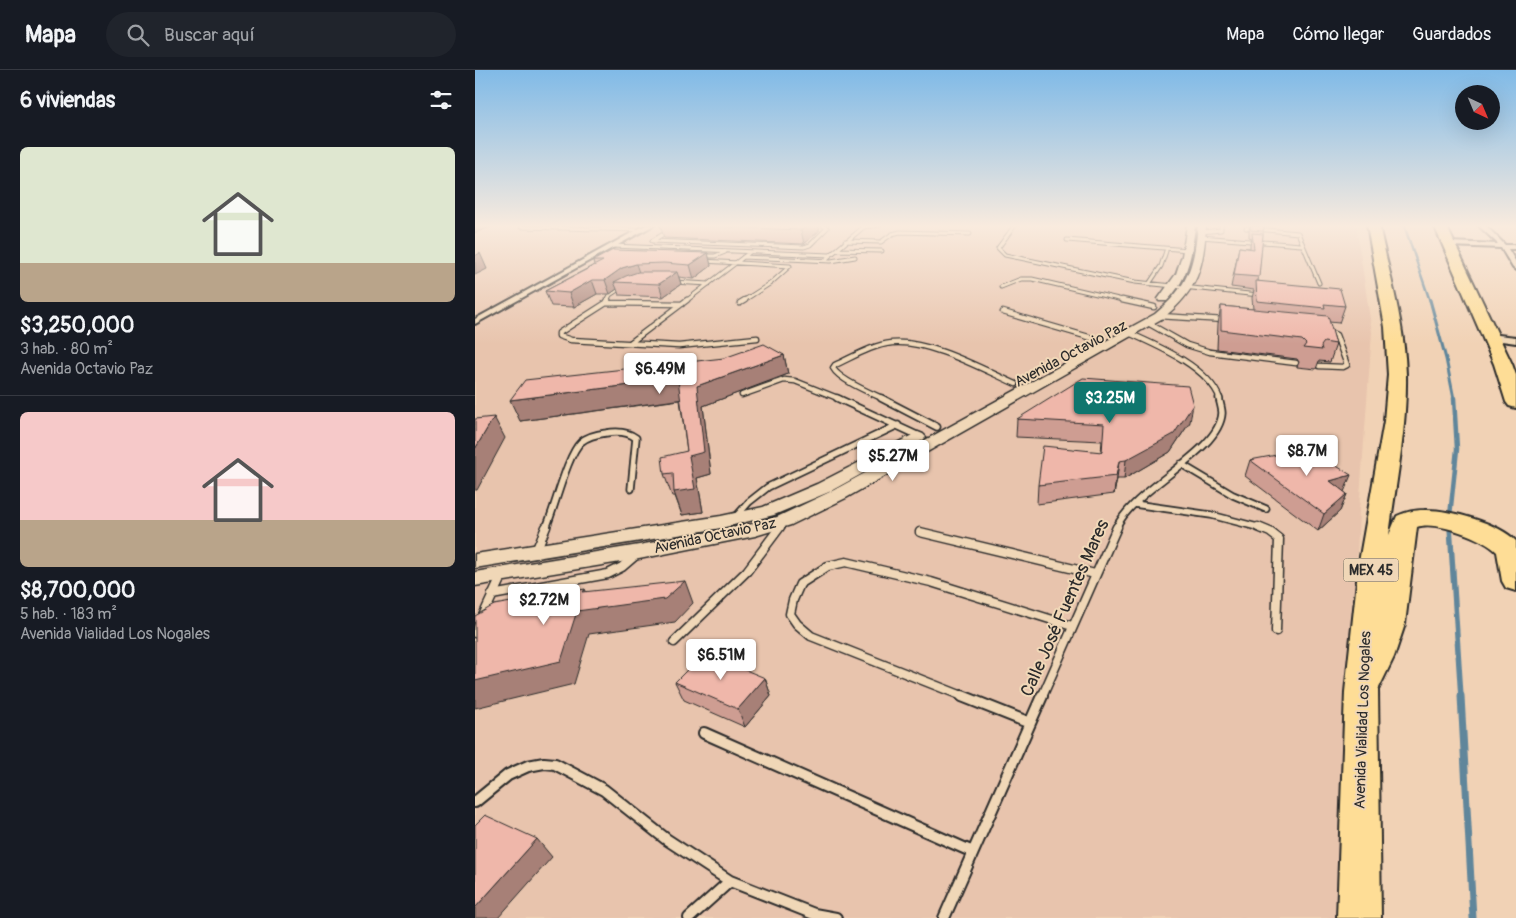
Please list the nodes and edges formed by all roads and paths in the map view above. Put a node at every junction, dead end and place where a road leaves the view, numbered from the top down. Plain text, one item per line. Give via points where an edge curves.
1 (579, 265) edge
2 (734, 265) edge
3 (771, 265) edge
4 (1053, 265) edge
5 (1161, 265) edge
6 (1186, 265) edge
7 (1198, 265) edge
8 (1310, 265) edge
9 (1381, 265) edge
10 (1458, 265) edge
11 (663, 281) edge
12 (1319, 283) dead end
13 (628, 284) edge
14 (709, 284) junction
15 (1149, 284) junction
16 (1001, 287) dead end
17 (1181, 288) junction
18 (1263, 295) edge
19 (606, 303) junction
20 (682, 304) junction
21 (740, 304) dead end
22 (1003, 312) dead end
23 (1154, 315) junction
24 (1229, 320) edge
25 (475, 322) edge
26 (1323, 330) edge
27 (1124, 331) junction
28 (1490, 336) junction
29 (757, 338) dead end
30 (1099, 340) junction
31 (1516, 340) edge
32 (630, 343) junction
33 (1296, 363) dead end
34 (1319, 366) edge
35 (1017, 384) junction
36 (742, 395) dead end
37 (1516, 402) edge
38 (898, 425) junction
39 (937, 427) junction
40 (919, 436) junction
41 (1181, 464) junction
42 (631, 489) dead end
43 (1134, 504) junction
44 (1266, 509) dead end
45 (734, 519) junction
46 (784, 521) junction
47 (920, 532) dead end
48 (535, 552) junction
49 (639, 552) junction
50 (475, 561) edge
51 (502, 574) junction
52 (1095, 574) junction
53 (475, 579) edge
54 (1516, 581) edge
55 (492, 595) junction
56 (1072, 626) junction
57 (1276, 631) dead end
58 (475, 633) edge
59 (674, 642) dead end
60 (1361, 692) junction
61 (1030, 723) junction
62 (704, 733) dead end
63 (475, 802) edge
64 (973, 852) junction
65 (729, 881) junction
66 (689, 918) edge
67 (837, 918) edge
68 (944, 918) edge
69 (1359, 918) edge

1 - 25 street
2 - 14 lane
3 - 21 lane via 790,266
4 - 15 lane
5 - 15 lane
6 - 17 street, Avenida Octavio Paz
7 - 17 street, Avenida Octavio Paz
8 - 12 lane
9 - 60 highway, Avenida Vialidad Los Nogales / MEX 45 via 1393,328 1397,375 1394,421 1372,562
10 - 28 highway
11 - 14 lane
13 - 19 lane via 610,295
14 - 20 lane
15 - 17 lane
16 - 23 lane via 1021,279 1032,279
17 - 18 lane
17 - 23 street, Avenida Octavio Paz via 1173,305
19 - 20 lane
19 - 32 lane via 559,336 571,340
20 - 32 lane
22 - 30 lane
23 - 24 lane
23 - 27 street, Avenida Octavio Paz
23 - 33 lane via 1187,345 1235,357
26 - 34 lane via 1336,335 1347,365
27 - 30 street, Avenida Octavio Paz
27 - 41 lane, Calle José Fuentes Mares via 1181,359 1197,370 1219,396 1222,413 1216,431
27 - 46 street, Avenida Octavio Paz via 840,494
28 - 31 street
28 - 37 highway
29 - 32 lane via 692,346
30 - 35 street, Avenida Octavio Paz
35 - 39 street, Avenida Octavio Paz
35 - 39 lane via 935,352 902,343 882,346 833,368 845,379
36 - 38 lane via 791,380
38 - 40 lane
38 - 45 lane via 768,488 747,502
39 - 40 street, Avenida Octavio Paz
40 - 45 street, Avenida Octavio Paz via 795,501
41 - 43 lane, Calle José Fuentes Mares
41 - 44 lane via 1235,497
42 - 48 lane via 636,438 632,434 611,432 581,441
43 - 52 lane, Calle José Fuentes Mares via 1121,520
43 - 57 lane via 1203,514 1257,526 1275,534 1279,539
45 - 48 street, Avenida Octavio Paz
46 - 49 street, Avenida Octavio Paz via 755,530
46 - 59 lane via 761,556
47 - 52 lane
48 - 50 street, Avenida Octavio Paz
49 - 51 street, Avenida Octavio Paz
49 - 55 lane via 613,573
51 - 53 street, Avenida Octavio Paz
51 - 55 lane
52 - 56 lane, Calle José Fuentes Mares
54 - 60 highway via 1513,557 1502,542 1492,536 1428,517 1417,517 1406,523 1393,614 1386,640
55 - 58 lane
56 - 61 lane, Calle José Fuentes Mares
56 - 61 lane via 931,582 846,562 828,566 810,576 800,584 793,600 790,614 811,636
60 - 69 highway, Avenida Vialidad Los Nogales / MEX 45
61 - 64 lane, Calle José Fuentes Mares
62 - 64 lane
63 - 65 lane via 508,775 529,766 555,764 604,790 667,839
64 - 68 lane, Calle José Fuentes Mares
65 - 66 lane
65 - 67 lane via 814,914

